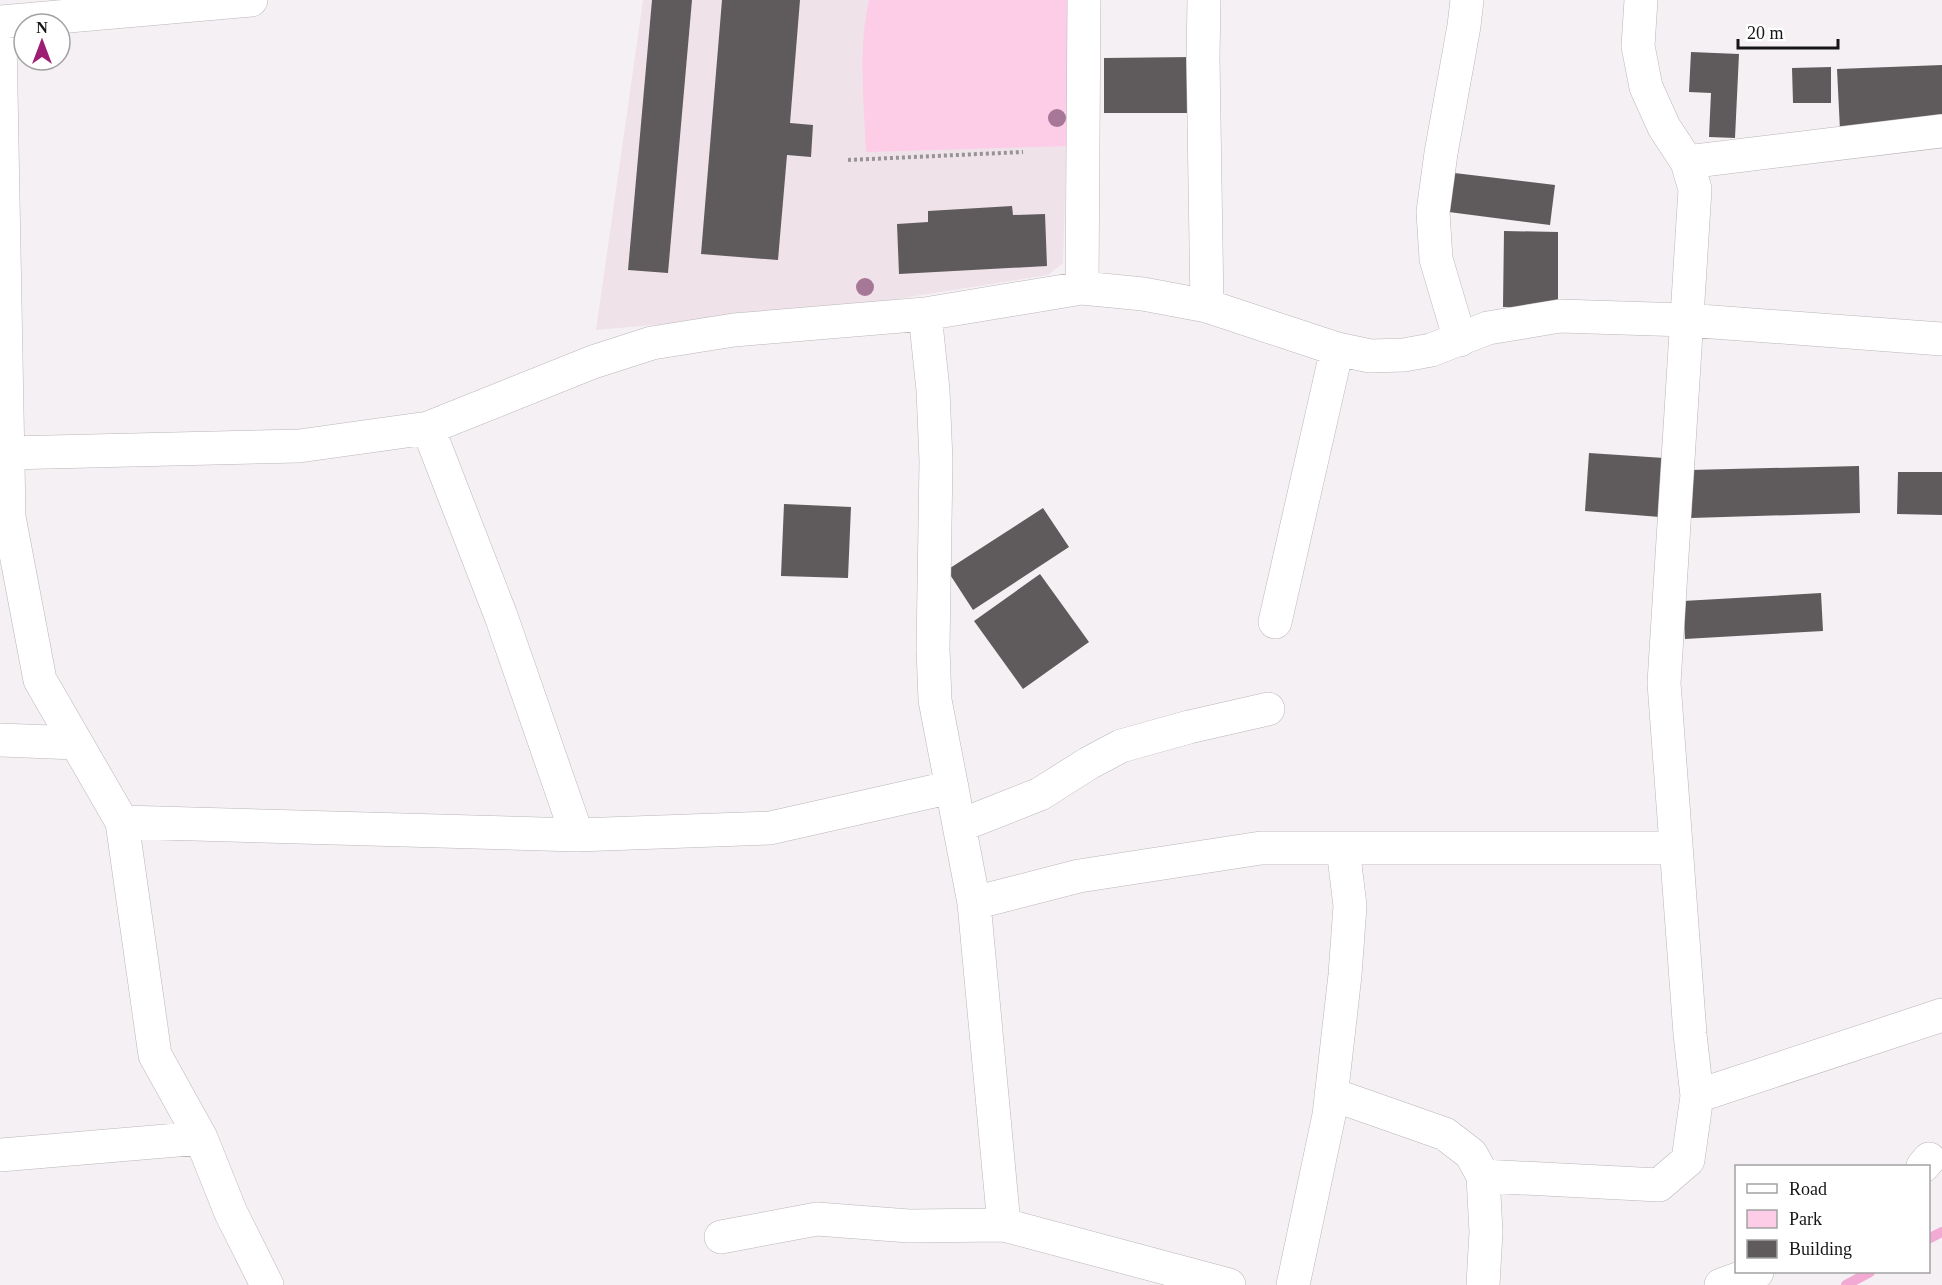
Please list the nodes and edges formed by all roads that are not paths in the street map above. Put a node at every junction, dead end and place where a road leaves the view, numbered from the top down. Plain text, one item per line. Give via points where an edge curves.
1 (251, 0) edge
2 (1084, 0) edge
3 (1204, 0) edge
4 (1467, 0) edge
5 (1641, 0) edge
6 (0, 22) edge
7 (0, 37) edge
8 (1, 96) edge
9 (1942, 131) edge
10 (1687, 162) junction
11 (1082, 288) junction
12 (1207, 306) junction
13 (925, 314) junction
14 (1686, 320) junction
15 (1942, 339) edge
16 (1460, 340) junction
17 (1337, 349) junction
18 (428, 428) junction
19 (8, 453) junction
20 (1275, 622) dead end
21 (1268, 709) dead end
22 (0, 740) edge
23 (76, 742) junction
24 (952, 786) junction
25 (122, 822) junction
26 (958, 826) junction
27 (577, 835) junction
28 (1343, 848) junction
29 (1676, 848) junction
30 (974, 903) junction
31 (1942, 1015) edge
32 (1331, 1094) junction
33 (1696, 1096) junction
34 (201, 1137) junction
35 (0, 1155) edge
36 (1483, 1176) junction
37 (1004, 1225) junction
38 (721, 1236) dead end
39 (1754, 1273) edge
40 (267, 1285) edge
41 (1229, 1285) edge
42 (1293, 1285) edge
43 (1483, 1285) edge
44 (1721, 1285) edge

1 - 6 street
2 - 11 street
3 - 12 street
4 - 16 street via 1433,212 1436,259
5 - 10 street via 1638,46 1646,87 1664,127
7 - 8 street
8 - 19 street
9 - 10 street
10 - 14 street via 1695,189
11 - 12 street
11 - 13 street
12 - 17 street
13 - 18 street via 734,330 652,343 593,362
13 - 24 street via 936,461 934,691
14 - 15 street
14 - 16 street via 1560,316 1488,328
14 - 29 street via 1664,683
16 - 17 street via 1404,355 1370,356
17 - 20 street
18 - 19 street via 300,446
18 - 27 street via 501,616
19 - 23 street via 9,517 40,680
21 - 26 street via 1121,746 1040,794
22 - 23 street
23 - 25 street
24 - 26 street
24 - 27 street via 770,828
25 - 27 street
25 - 34 street via 155,1055
26 - 30 street
28 - 29 street
28 - 30 street via 1250,850 1079,876
28 - 32 street via 1350,906
29 - 33 street
30 - 37 street
31 - 33 street
32 - 36 street via 1445,1134 1471,1154
32 - 42 street
33 - 36 street via 1688,1160 1659,1185
34 - 35 street
34 - 40 street via 231,1213
36 - 43 street
37 - 38 street via 909,1226 817,1219
37 - 41 street
39 - 44 street

